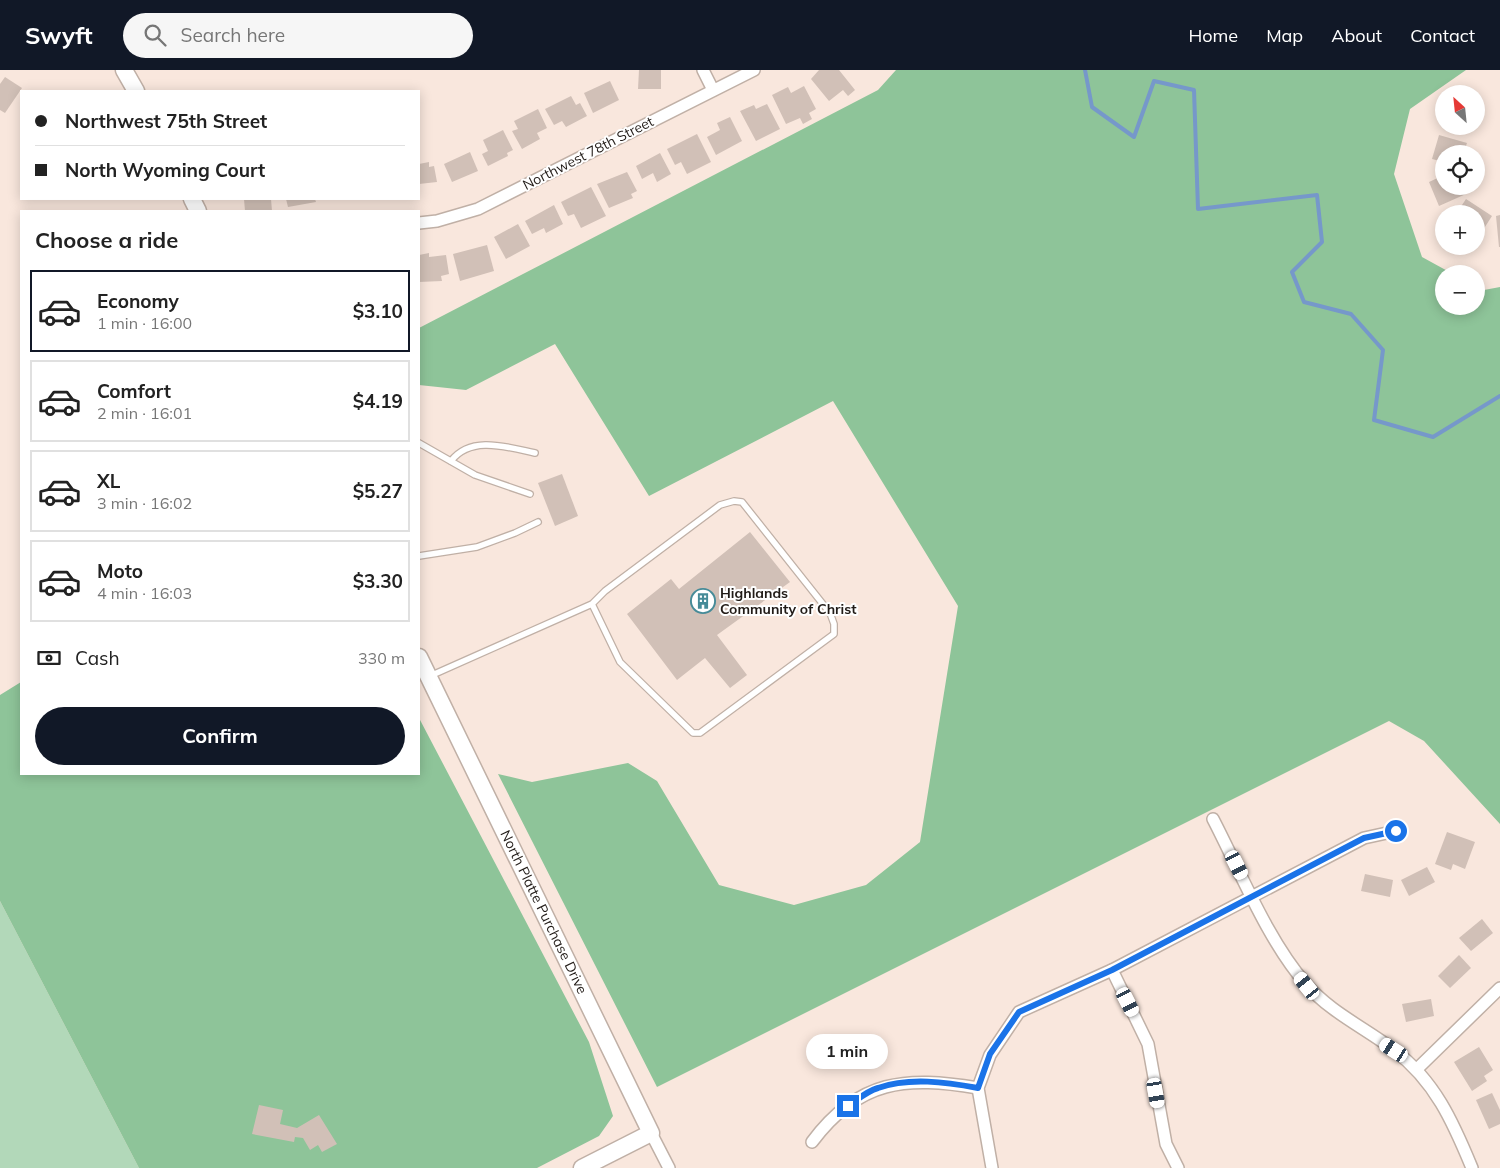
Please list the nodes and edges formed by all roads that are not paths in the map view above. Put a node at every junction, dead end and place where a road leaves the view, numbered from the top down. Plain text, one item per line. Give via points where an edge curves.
1 (124, 70) edge
2 (703, 70) edge
3 (754, 70) edge
4 (135, 90) edge
5 (713, 90) junction
6 (420, 223) edge
7 (420, 444) edge
8 (535, 453) dead end
9 (451, 462) junction
10 (530, 494) dead end
11 (538, 522) dead end
12 (420, 556) edge
13 (592, 604) junction
14 (420, 659) edge
15 (428, 676) junction
16 (1213, 819) dead end
17 (1396, 831) dead end
18 (1253, 896) junction
19 (1112, 970) junction
20 (1500, 988) edge
21 (1417, 1069) junction
22 (978, 1088) junction
23 (651, 1133) junction
24 (812, 1142) dead end
25 (582, 1168) edge
26 (669, 1168) edge
27 (992, 1168) edge
28 (1178, 1168) edge
29 (1472, 1168) edge

1 - 4 street
2 - 5 street
3 - 5 street, Northwest 78th Street
5 - 6 street, Northwest 78th Street via 478,208
7 - 9 lane
8 - 9 lane via 479,444 457,454
9 - 10 lane via 475,475
11 - 12 lane via 477,547
13 - 13 lane via 620,662 693,732 700,733 834,634 830,613 742,502 734,501 720,505
13 - 15 lane
14 - 15 street, North Platte Purchase Drive
15 - 23 street, North Platte Purchase Drive
16 - 18 street
17 - 18 street via 1364,838
18 - 19 street
18 - 21 street via 1289,963 1307,986 1326,1004
19 - 22 street via 1019,1012 990,1054
19 - 28 street via 1148,1044 1166,1144
20 - 21 street
21 - 29 street via 1443,1104
22 - 24 street via 914,1082 876,1088 848,1106
22 - 27 street
23 - 25 street
23 - 26 street, North Platte Purchase Drive

